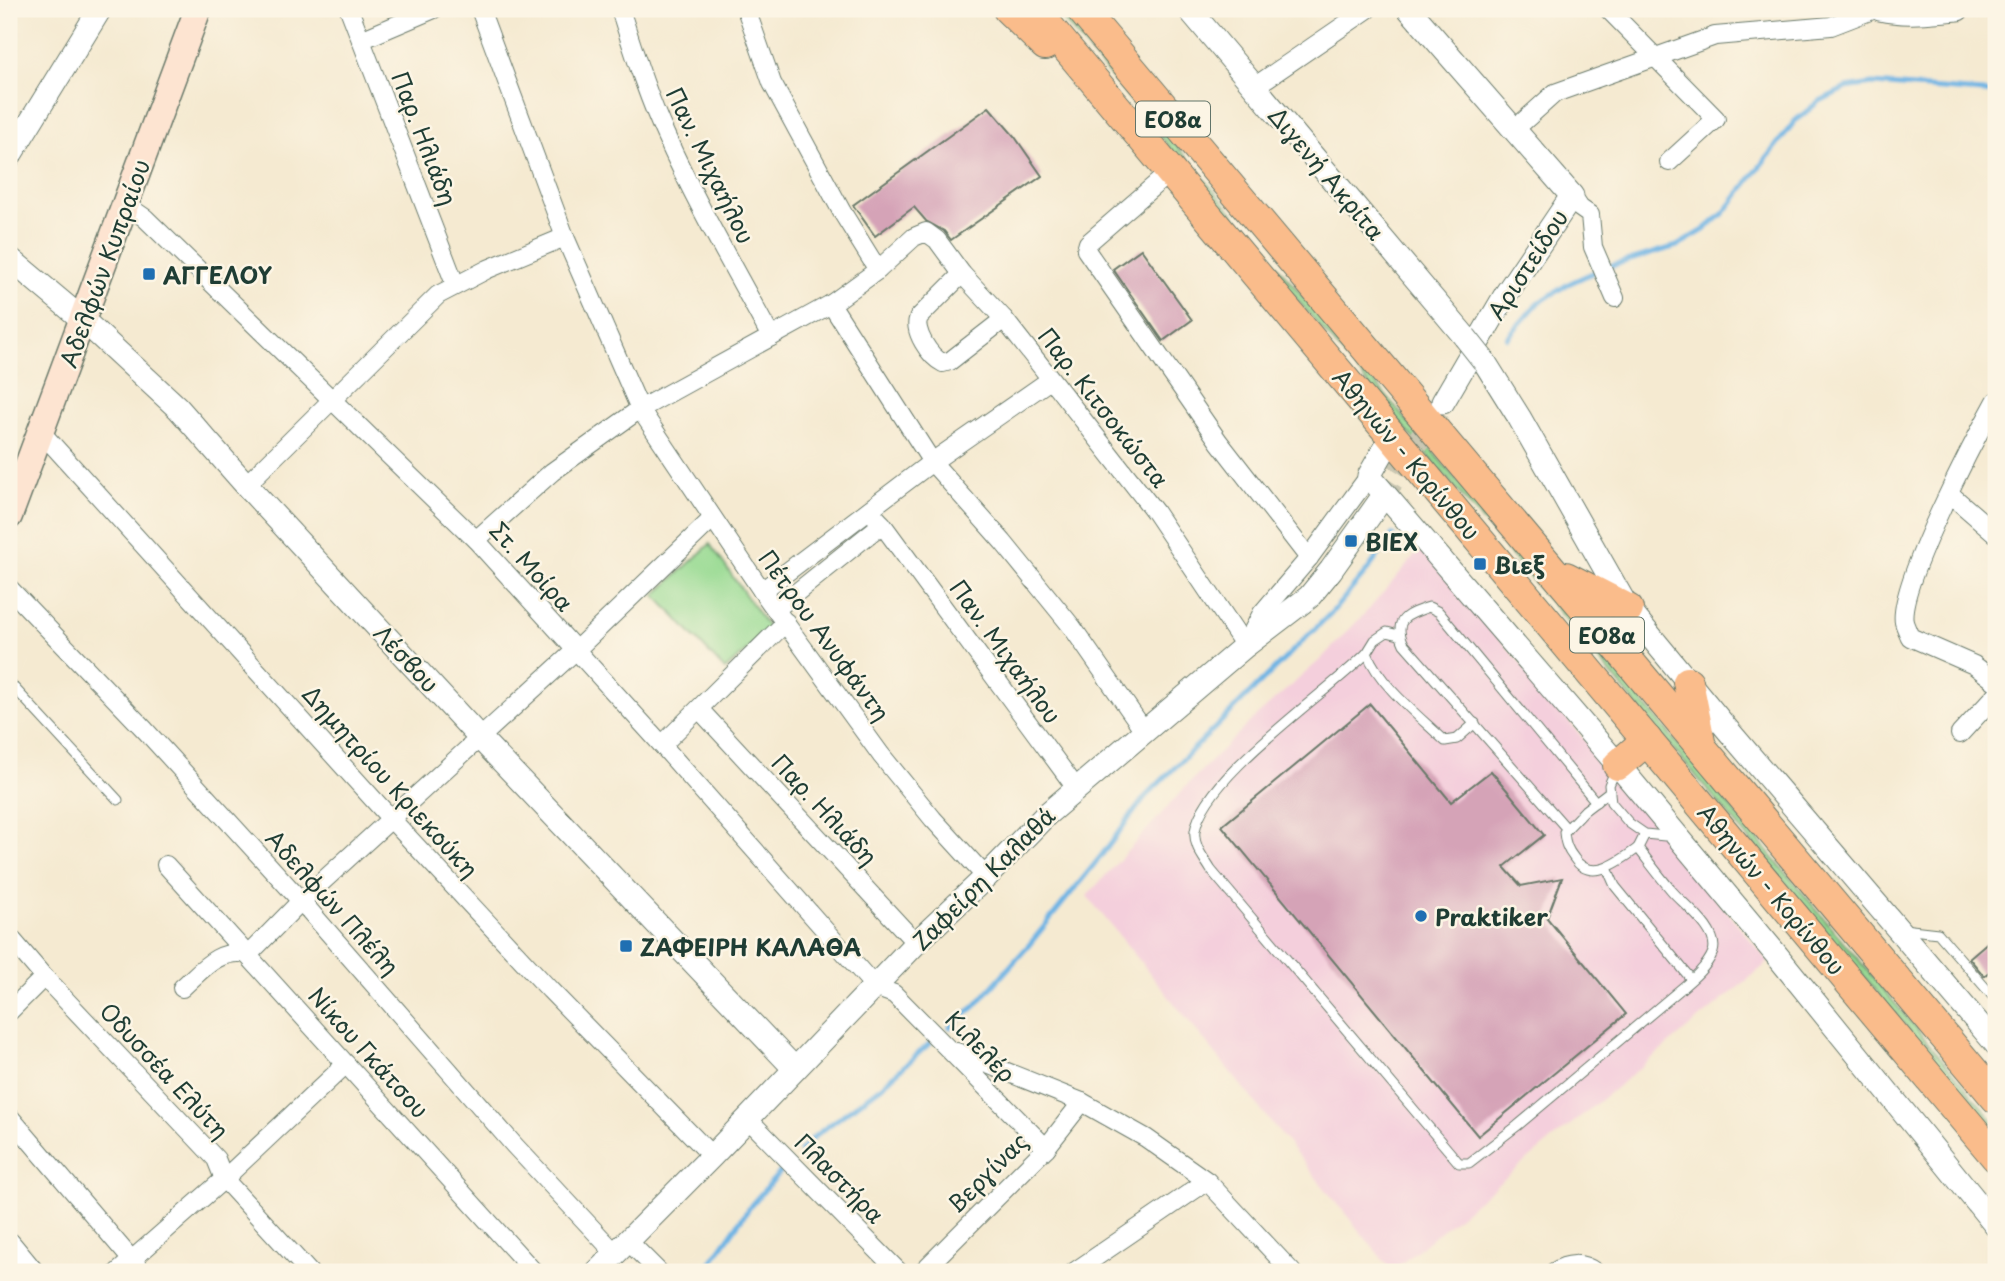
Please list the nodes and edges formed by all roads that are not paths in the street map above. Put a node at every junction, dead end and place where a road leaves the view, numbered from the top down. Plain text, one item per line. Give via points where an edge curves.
1 (100, 9) edge
2 (198, 9) edge
3 (349, 9) edge
4 (434, 9) edge
5 (480, 9) edge
6 (620, 9) edge
7 (746, 9) edge
8 (1008, 9) edge
9 (1034, 9) edge
10 (1081, 9) edge
11 (1097, 9) edge
12 (1189, 9) edge
13 (1368, 9) edge
14 (1409, 9) edge
15 (1608, 9) edge
16 (1958, 9) edge
17 (1886, 10) edge
18 (361, 40) junction
19 (1122, 57) junction
20 (1654, 57) junction
21 (1254, 87) junction
22 (1112, 101) junction
23 (1514, 129) junction
24 (9, 158) edge
25 (1669, 162) dead end
26 (1171, 172) junction
27 (1572, 196) junction
28 (126, 205) junction
29 (565, 237) junction
30 (9, 258) edge
31 (878, 270) junction
32 (962, 274) junction
33 (455, 284) junction
34 (1611, 291) dead end
35 (831, 304) junction
36 (1004, 319) junction
37 (83, 320) junction
38 (771, 337) junction
39 (1050, 380) junction
40 (332, 400) junction
41 (1996, 401) edge
42 (1443, 402) tunnel mouth
43 (640, 410) junction
44 (41, 432) junction
45 (1392, 436) junction
46 (932, 462) junction
47 (1369, 476) junction
48 (246, 485) junction
49 (1950, 494) junction
50 (1380, 500) tunnel mouth
51 (869, 509) junction
52 (9, 516) edge
53 (712, 519) junction
54 (882, 524) junction
55 (1996, 534) edge
56 (476, 540) junction
57 (1309, 558) junction
58 (1553, 570) junction
59 (9, 588) edge
60 (762, 591) junction
61 (1628, 609) junction
62 (781, 616) junction
63 (1399, 635) junction
64 (1245, 646) junction
65 (576, 650) junction
66 (1367, 653) junction
67 (9, 682) edge
68 (1688, 682) junction
69 (1996, 682) edge
70 (1996, 695) edge
71 (699, 709) junction
72 (1475, 723) junction
73 (1145, 732) junction
74 (1960, 734) dead end
75 (480, 738) junction
76 (1647, 740) junction
77 (662, 745) junction
78 (1700, 746) junction
79 (1614, 778) junction
80 (1076, 788) junction
81 (118, 800) dead end
82 (1596, 802) junction
83 (392, 820) junction
84 (1567, 829) junction
85 (1645, 834) junction
86 (1678, 836) junction
87 (1638, 848) junction
88 (166, 865) dead end
89 (1607, 869) junction
90 (986, 877) junction
91 (301, 901) junction
92 (1898, 929) junction
93 (9, 936) edge
94 (916, 943) junction
95 (249, 954) junction
96 (44, 977) junction
97 (1691, 979) junction
98 (874, 987) junction
99 (181, 988) dead end
100 (1996, 1000) edge
101 (9, 1012) edge
102 (1996, 1044) edge
103 (950, 1049) junction
104 (346, 1064) junction
105 (795, 1069) junction
106 (1996, 1098) edge
107 (1082, 1102) junction
108 (9, 1116) edge
109 (747, 1118) junction
110 (1046, 1148) junction
111 (712, 1156) junction
112 (1996, 1157) edge
113 (224, 1179) junction
114 (1207, 1181) junction
115 (1996, 1226) edge
116 (9, 1244) edge
117 (622, 1247) junction
118 (137, 1266) edge
119 (1284, 1269) edge
120 (32, 1272) edge
121 (118, 1272) edge
122 (309, 1272) edge
123 (534, 1272) edge
124 (597, 1272) edge
125 (659, 1272) edge
126 (899, 1272) edge
127 (922, 1272) edge
128 (1074, 1272) edge
129 (1554, 1272) edge
130 (1595, 1272) edge

1 - 24 street
2 - 28 main road, Αδελφών Κυπραίου
3 - 18 street, Παρ. Ηλιάδη
4 - 18 street
5 - 29 street, Πέτρου Ανυφάντη
6 - 38 street, Παν. Μιχαήλου via 670,146
7 - 31 street via 772,83
8 - 22 highway
9 - 22 highway, Αθηνών - Κορίνθου / ΕΟ8α
10 - 19 highway, Αθηνών - Κορίνθου / ΕΟ8α
11 - 19 highway
12 - 21 street, Διγενή Ακρίτα
13 - 21 street
14 - 23 street, Αριστείδου
15 - 20 street
16 - 17 street
17 - 20 street via 1831,26 1715,36
18 - 33 street, Παρ. Ηλιάδη
19 - 58 highway, Αθηνών - Κορίνθου / ΕΟ8α
20 - 23 street via 1555,93
20 - 25 street via 1716,119
21 - 61 street, Διγενή Ακρίτα, bridge via 1484,361
22 - 26 highway, Αθηνών - Κορίνθου / ΕΟ8α
23 - 27 street, Αριστείδου
26 - 45 highway, Αθηνών - Κορίνθου / ΕΟ8α
26 - 57 street via 1088,243 1086,250 1219,442
27 - 34 street via 1590,215 1595,256
27 - 42 street, Αριστείδου via 1506,294
28 - 37 main road, Αδελφών Κυπραίου
28 - 40 street, Στ. Μοίρα via 145,218
29 - 33 street
29 - 43 street, Πέτρου Ανυφάντη
30 - 37 street, Λέσβου
31 - 32 street, Παρ. Κιτσοκώστα via 914,237 926,232
31 - 35 street
32 - 36 street, Παρ. Κιτσοκώστα
32 - 36 street via 916,323 937,361 950,361
33 - 40 street via 438,295
35 - 38 street
35 - 46 street
36 - 39 street, Παρ. Κιτσοκώστα
37 - 44 main road, Αδελφών Κυπραίου
37 - 48 street, Λέσβου via 178,408
38 - 43 street
39 - 46 street
39 - 64 street, Παρ. Κιτσοκώστα via 1155,512
40 - 48 street
40 - 56 street, Στ. Μοίρα
41 - 49 street
43 - 53 street, Πέτρου Ανυφάντη
43 - 56 street via 552,472
44 - 52 main road, Αδελφών Κυπραίου
44 - 83 street, Δημητρίου Κριεκούκη
45 - 47 street
45 - 76 highway, Αθηνών - Κορίνθου / ΕΟ8α
46 - 51 street
46 - 73 street via 1072,626
47 - 57 street
47 - 79 street
48 - 75 street, Λέσβου
49 - 55 street
49 - 69 street via 1909,589 1903,620 1910,637 1974,665
50 - 64 street, Ζαφείρη Καλαθά via 1309,597
51 - 54 street, Παν. Μιχαήλου
51 - 60 street
53 - 60 street, Πέτρου Ανυφάντη
53 - 65 street
54 - 62 street
54 - 80 street, Παν. Μιχαήλου
56 - 65 street, Στ. Μοίρα
57 - 64 street via 1262,613
58 - 61 highway
58 - 78 highway, Αθηνών - Κορίνθου / ΕΟ8α
59 - 91 street, Αδελφών Πλέλη
60 - 62 street, Πέτρου Ανυφάντη
61 - 68 street, Διγενή Ακρίτα
62 - 71 street
62 - 90 street, Πέτρου Ανυφάντη via 881,755
63 - 66 lane via 1387,632
63 - 72 lane
63 - 82 lane via 1408,614 1429,607 1439,612
64 - 73 street, Ζαφείρη Καλαθά
65 - 75 street
65 - 77 street, Στ. Μοίρα
66 - 72 lane via 1381,679 1445,741 1457,739
66 - 97 lane via 1228,777 1203,807 1196,844 1211,870 1459,1163 1469,1163 1517,1126
67 - 81 lane
68 - 78 highway
68 - 92 street, Διγενή Ακρίτα
70 - 74 street
71 - 77 street
71 - 94 street, Παρ. Ηλιάδη
72 - 84 lane
73 - 80 street, Ζαφείρη Καλαθά
75 - 83 street
75 - 105 street, Λέσβου
76 - 79 highway
76 - 112 highway, Αθηνών - Κορίνθου / ΕΟ8α
77 - 98 street, Στ. Μοίρα
78 - 106 highway, Αθηνών - Κορίνθου / ΕΟ8α
79 - 82 lane
79 - 85 lane via 1611,802
79 - 86 street
80 - 90 street, Ζαφείρη Καλαθά
82 - 84 lane
83 - 91 street
83 - 111 street, Δημητρίου Κριεκούκη
84 - 89 lane via 1565,845 1578,864 1591,870
85 - 86 lane
85 - 87 lane
86 - 115 street
87 - 89 lane
87 - 97 lane via 1713,938 1713,951
88 - 95 street, Νίκου Γκάτσου
89 - 97 lane via 1615,886
90 - 94 street, Ζαφείρη Καλαθά
91 - 95 street
91 - 117 street, Αδελφών Πλέλη via 514,1145
92 - 100 lane via 1938,933
92 - 102 street, Διγενή Ακρίτα
93 - 96 street, Οδυσσέα Ελύτη
94 - 98 street, Ζαφείρη Καλαθά
95 - 99 street via 234,951 213,960
95 - 104 street, Νίκου Γκάτσου
96 - 101 street
96 - 113 street, Οδυσσέα Ελύτη via 216,1159
98 - 103 street, Κιλελέρ via 894,994
98 - 105 street, Ζαφείρη Καλαθά
103 - 107 street
103 - 110 street, Κιλελέρ
104 - 113 street
104 - 123 street, Νίκου Γκάτσου
105 - 109 street, Ζαφείρη Καλαθά
107 - 110 street, Βεργίνας
107 - 114 street via 1146,1138
108 - 118 street
109 - 111 street, Ζαφείρη Καλαθά
109 - 126 street, Πλαστήρα
110 - 127 street, Βεργίνας
111 - 117 street, Ζαφείρη Καλαθά
113 - 118 street
113 - 122 street, Οδυσσέα Ελύτη
114 - 119 street
114 - 128 street
116 - 120 street
117 - 124 street, Ζαφείρη Καλαθά
117 - 125 street, Αδελφών Πλέλη
118 - 121 street
129 - 130 street via 1574,1264

